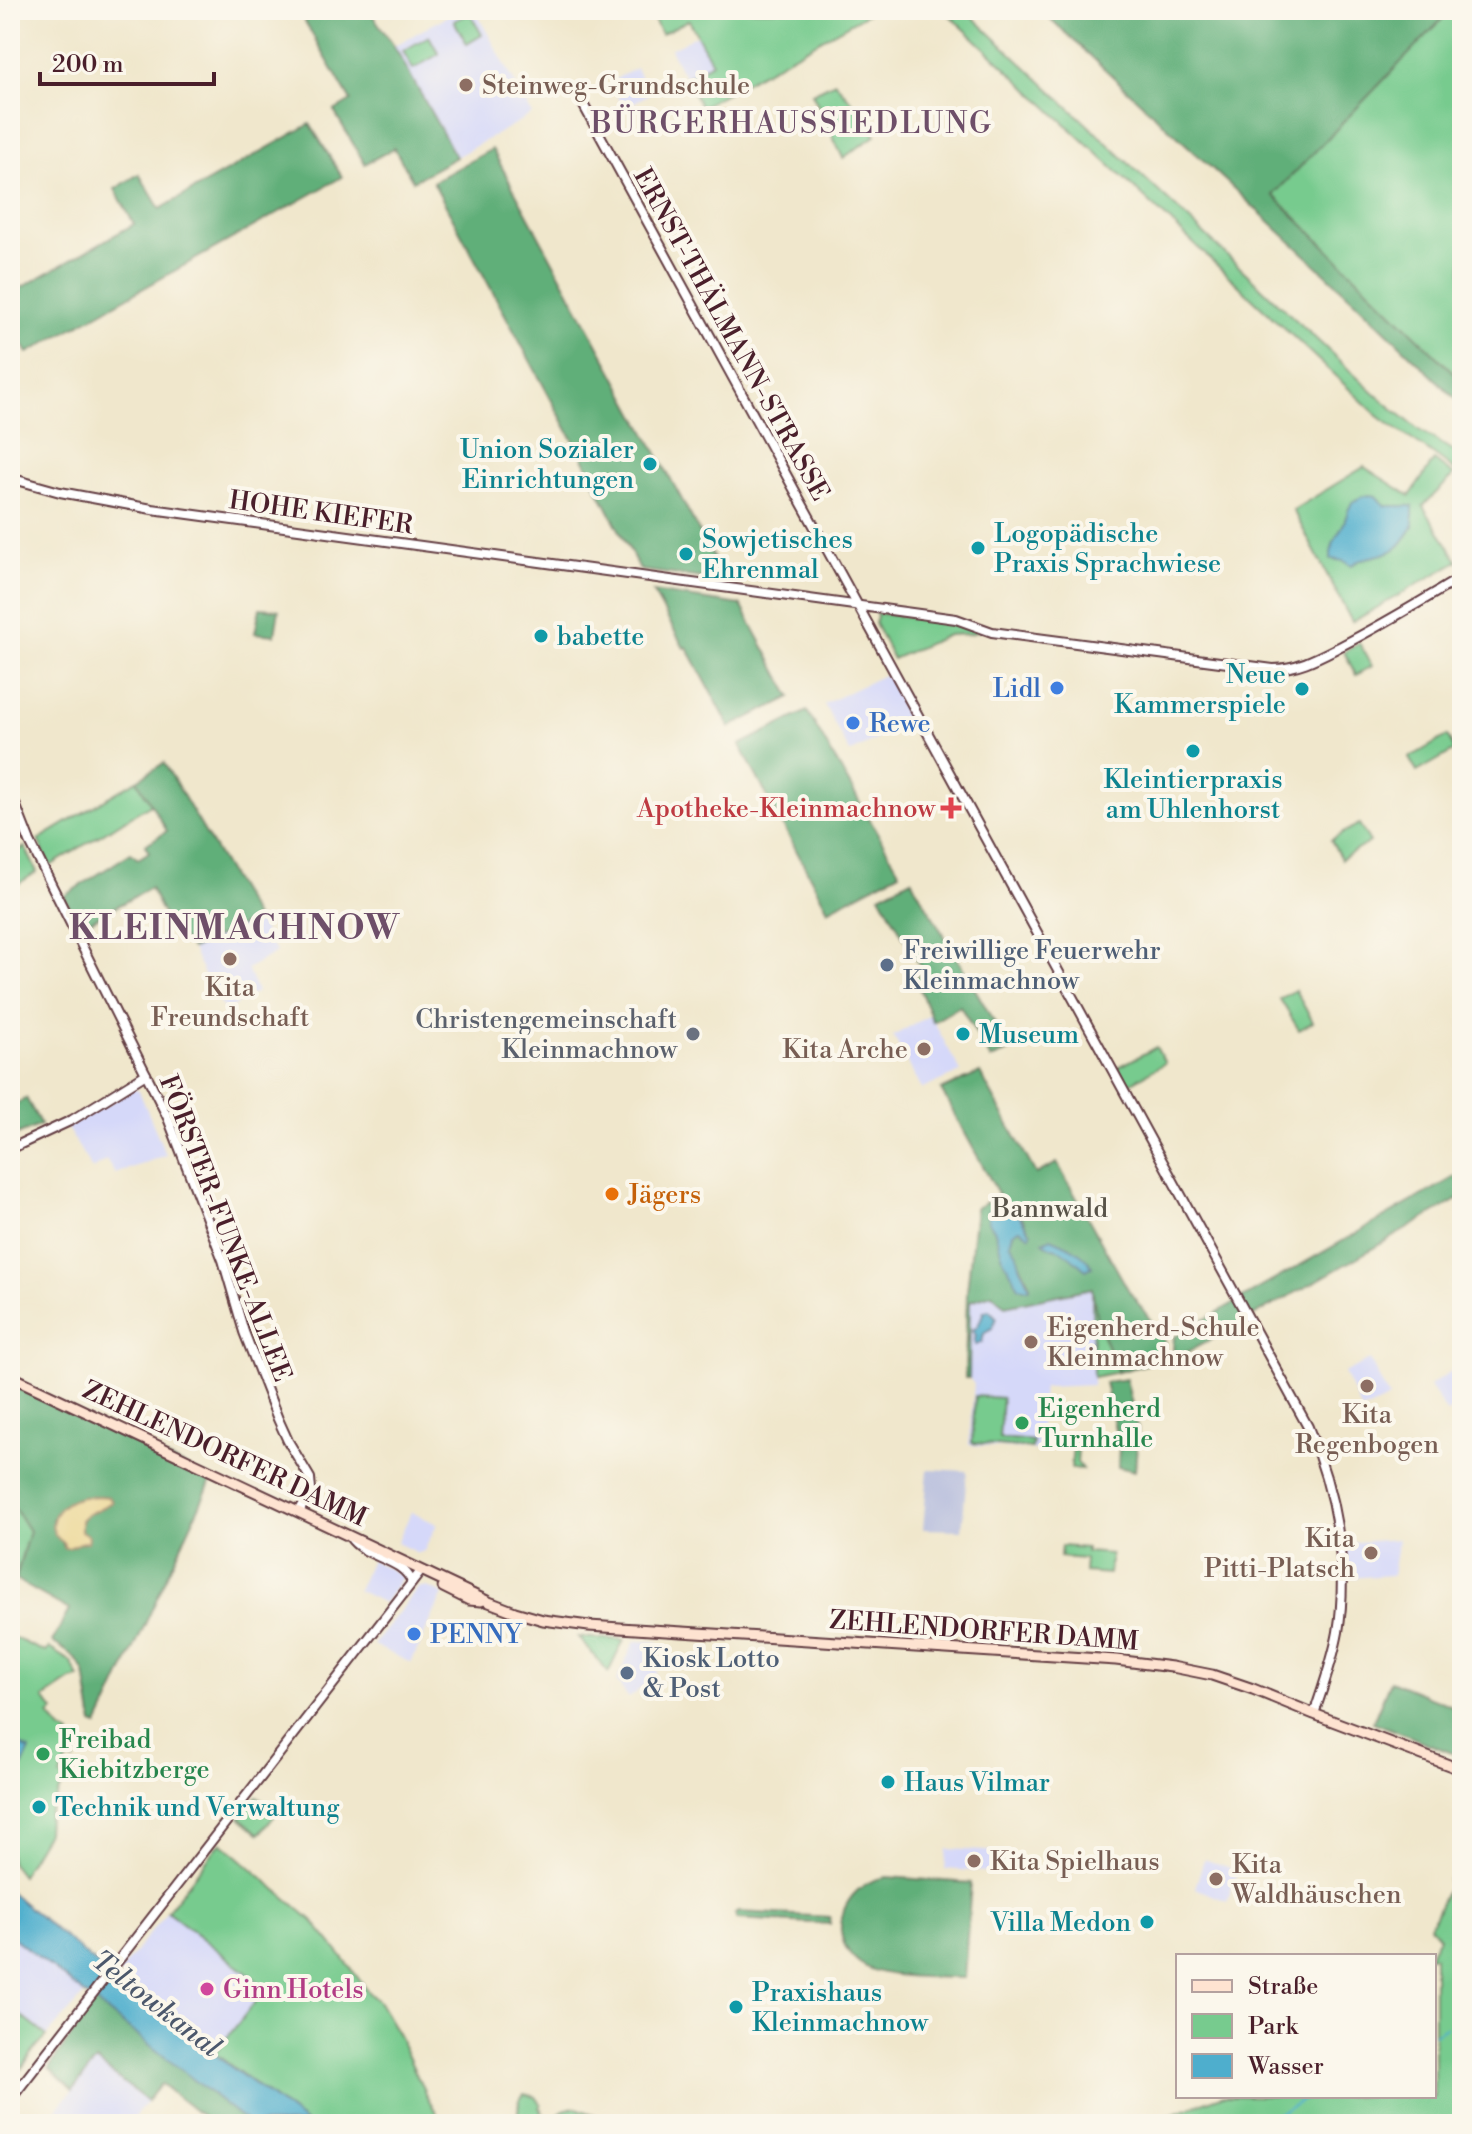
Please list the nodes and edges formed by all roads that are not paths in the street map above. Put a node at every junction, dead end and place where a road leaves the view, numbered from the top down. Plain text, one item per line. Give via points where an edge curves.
1 (578, 95) dead end
2 (10, 478) edge
3 (1462, 577) edge
4 (858, 607) junction
5 (10, 791) edge
6 (10, 810) edge
7 (24, 830) junction
8 (146, 1074) junction
9 (10, 1149) edge
10 (10, 1376) edge
11 (299, 1512) junction
12 (350, 1536) junction
13 (421, 1571) junction
14 (412, 1582) junction
15 (1314, 1714) junction
16 (1462, 1770) edge
17 (10, 2100) edge

1 - 4 street, ERNST-THÄLMANN-STRASSE
2 - 4 street, HOHE KIEFER via 152,509
3 - 4 street, HOHE KIEFER via 1357,638 1283,669 992,632 956,619
4 - 15 street, ERNST-THÄLMANN-STRASSE via 1314,1441 1333,1502 1341,1566 1338,1635
5 - 7 street, FÖRSTER-FUNKE-ALLEE
6 - 7 street, FÖRSTER-FUNKE-ALLEE
7 - 8 street, FÖRSTER-FUNKE-ALLEE
8 - 9 street via 64,1125
8 - 11 street, FÖRSTER-FUNKE-ALLEE via 223,1260 278,1419 310,1478 311,1490
10 - 11 main road, ZEHLENDORFER DAMM
11 - 12 main road, ZEHLENDORFER DAMM
12 - 13 main road, ZEHLENDORFER DAMM
12 - 14 street via 367,1552 404,1569
13 - 14 street
13 - 15 main road, ZEHLENDORFER DAMM via 515,1612 570,1625 1142,1663 1212,1675
14 - 17 street
15 - 16 main road, ZEHLENDORFER DAMM

